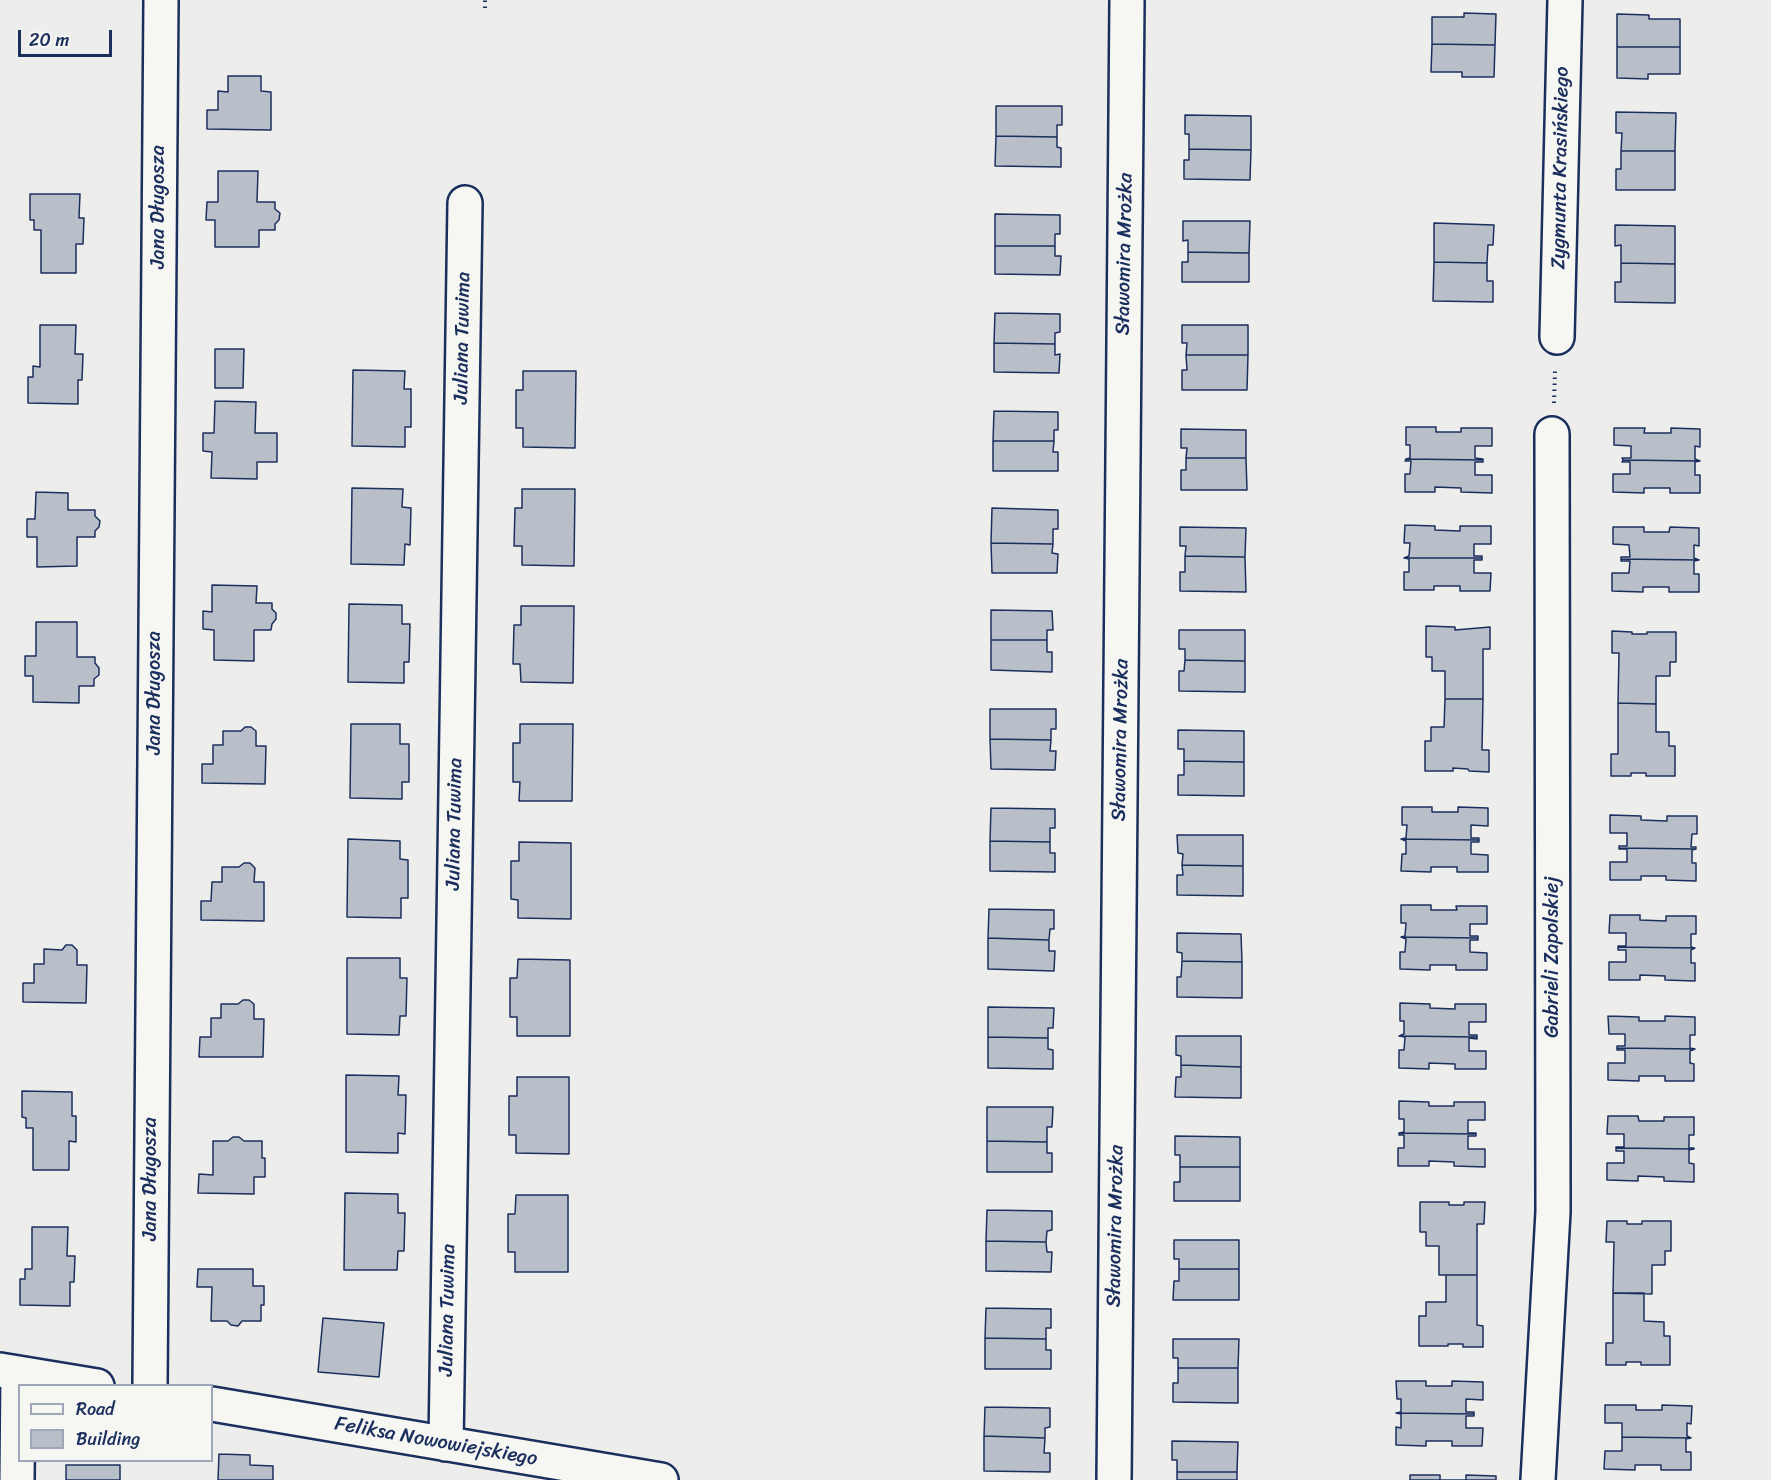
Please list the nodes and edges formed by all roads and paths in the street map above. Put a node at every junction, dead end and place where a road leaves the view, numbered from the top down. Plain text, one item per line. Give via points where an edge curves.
1 (161, 0) edge
2 (485, 0) edge
3 (1127, 0) edge
4 (1565, 0) edge
5 (485, 8) dead end
6 (465, 203) dead end
7 (1557, 337) joint
8 (1552, 434) joint
9 (9, 1371) edge
10 (85, 1384) edge
11 (150, 1384) edge
12 (213, 1404) edge
13 (446, 1444) junction
14 (17, 1480) edge
15 (661, 1480) edge
16 (1113, 1480) edge
17 (1538, 1480) edge

1 - 11 street, Jana Długosza
2 - 5 path
3 - 16 street, Sławomira Mrożka
4 - 7 street, Zygmunta Krasińskiego
6 - 13 street, Juliana Tuwima
7 - 8 path
8 - 17 street, Gabrieli Zapolskiej via 1553,1212
9 - 10 street
9 - 14 street
12 - 13 street, Feliksa Nowowiejskiego
13 - 15 street, Feliksa Nowowiejskiego

